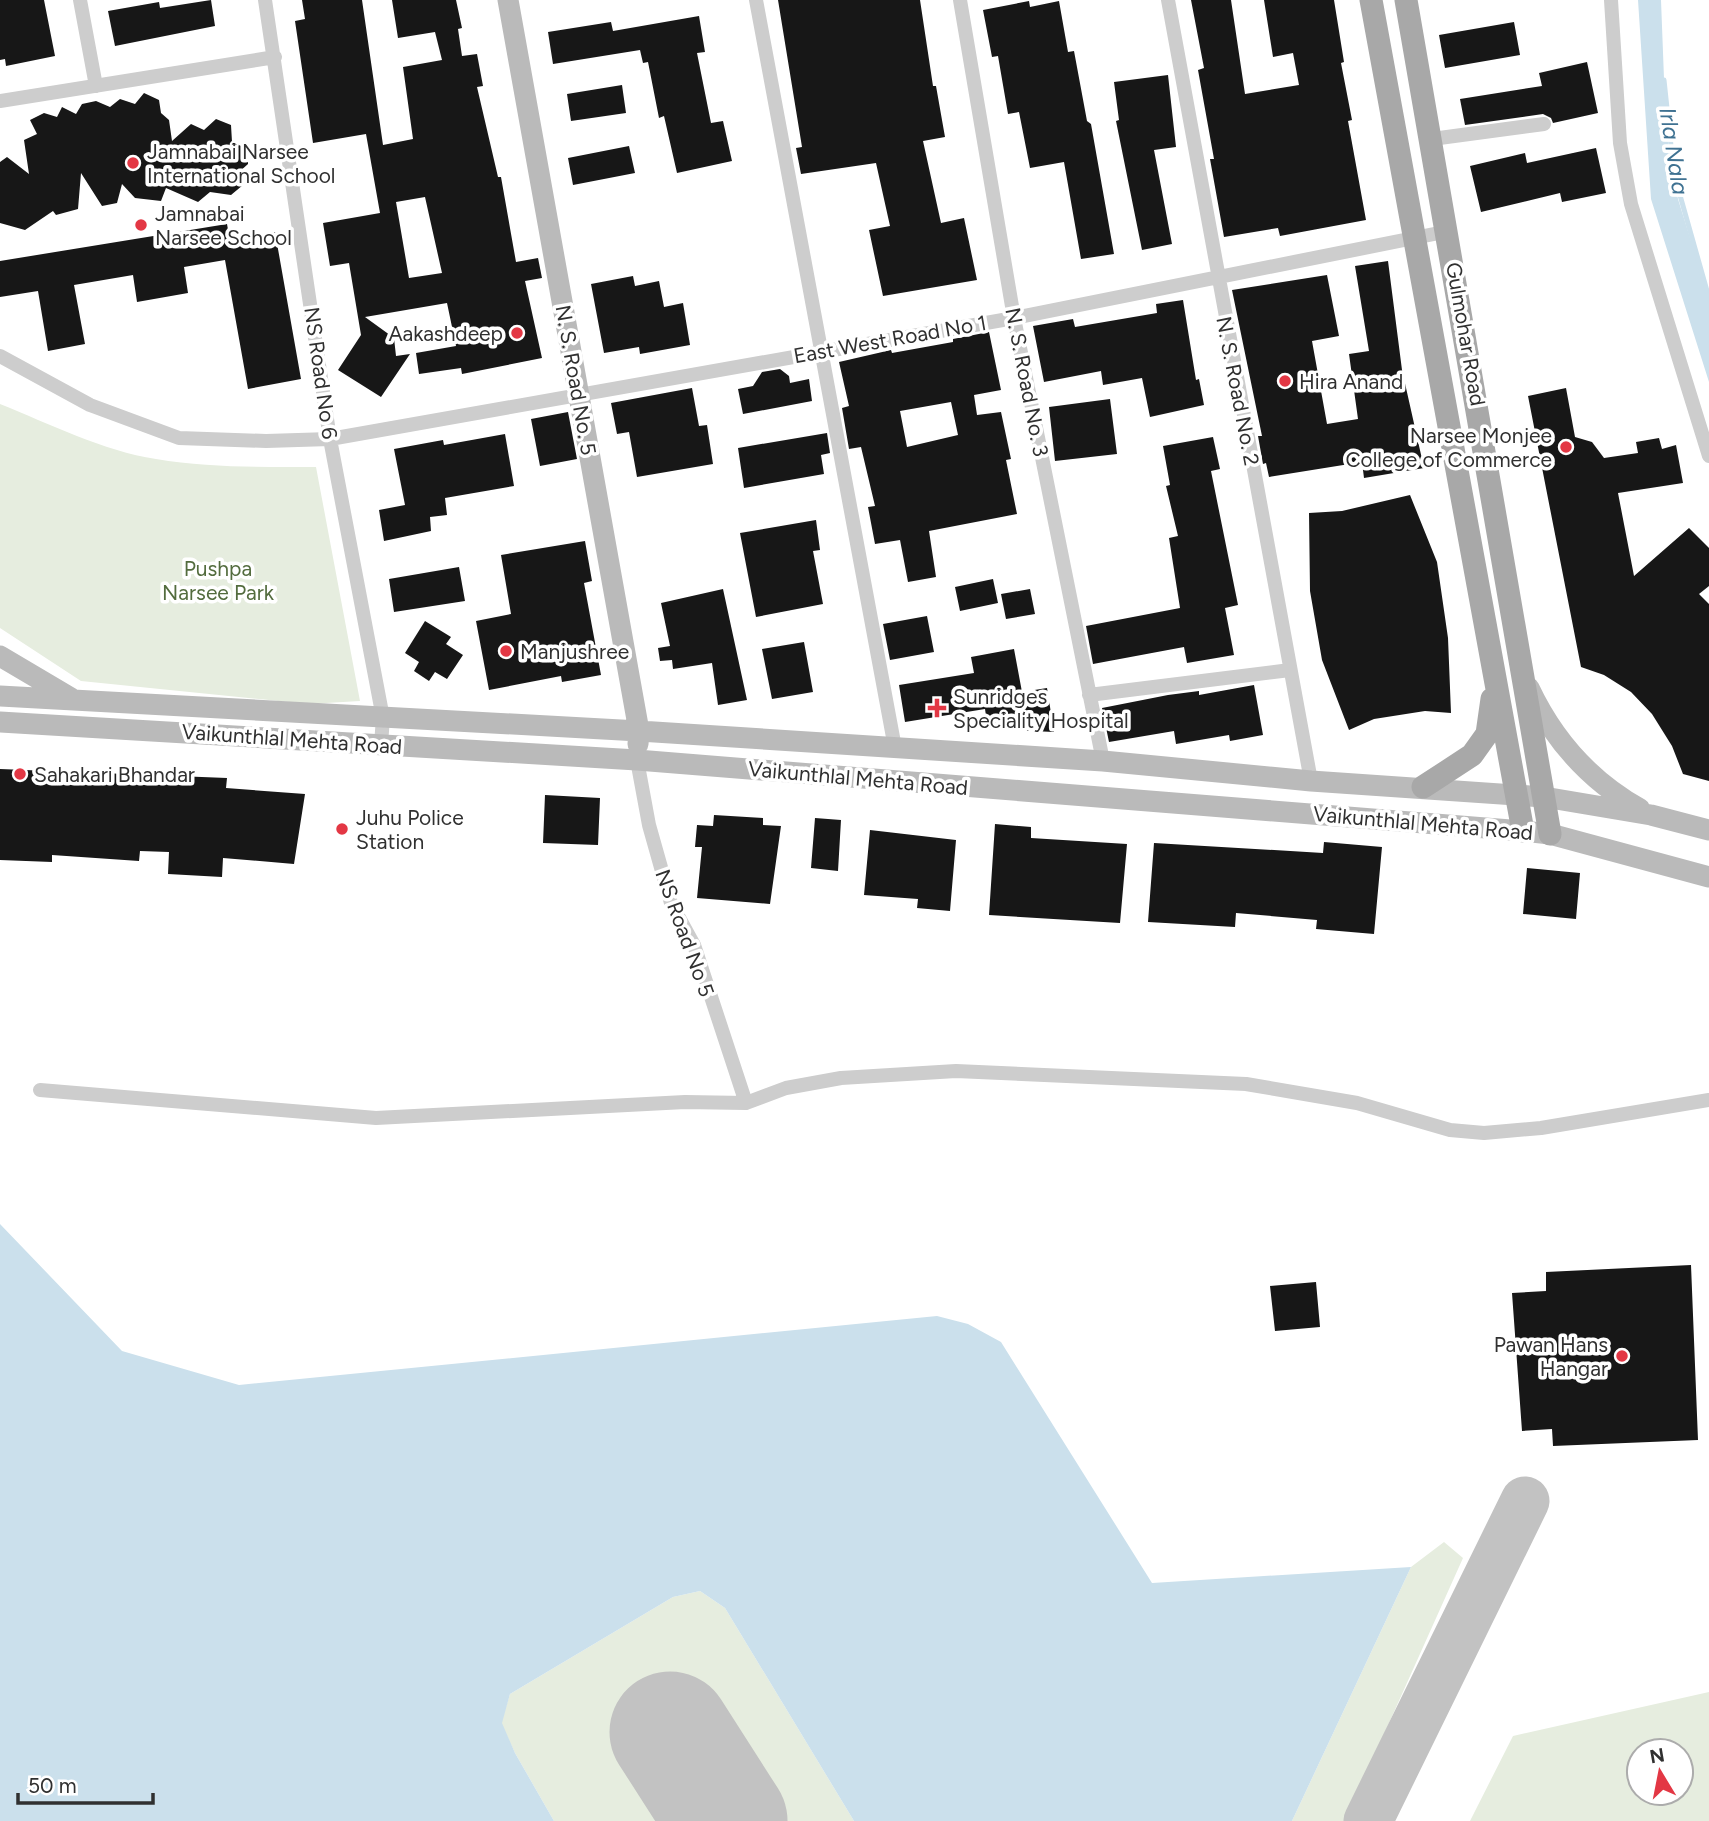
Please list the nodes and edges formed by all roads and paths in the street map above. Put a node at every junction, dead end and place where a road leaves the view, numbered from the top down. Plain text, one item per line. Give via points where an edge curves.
1 (79, 0) edge
2 (265, 0) edge
3 (508, 0) edge
4 (756, 0) edge
5 (960, 0) edge
6 (1168, 0) edge
7 (1371, 0) edge
8 (1406, 0) edge
9 (1611, 0) edge
10 (275, 57) junction
11 (96, 86) junction
12 (0, 102) edge
13 (1544, 124) dead end
14 (1432, 139) junction
15 (1448, 231) junction
16 (1413, 239) junction
17 (1216, 276) junction
18 (1014, 317) junction
19 (820, 352) junction
20 (0, 356) edge
21 (578, 395) junction
22 (1481, 421) junction
23 (1448, 427) junction
24 (330, 439) junction
25 (1709, 457) edge
26 (0, 656) edge
27 (1290, 670) junction
28 (1524, 676) junction
29 (1495, 680) junction
30 (1089, 695) junction
31 (0, 696) edge
32 (77, 702) junction
33 (383, 718) junction
34 (0, 722) edge
35 (639, 731) junction
36 (381, 744) junction
37 (895, 748) junction
38 (637, 760) junction
39 (1102, 761) junction
40 (1311, 781) junction
41 (1423, 787) junction
42 (1517, 795) junction
43 (1544, 797) junction
44 (1651, 815) junction
45 (1709, 830) edge
46 (1523, 831) junction
47 (1550, 834) junction
48 (1709, 877) edge
49 (40, 1090) dead end
50 (1709, 1100) edge
51 (746, 1103) junction

1 - 11 street
2 - 10 street, NS Road No 6
3 - 21 main road, N. S. Road No. 5
4 - 19 street
5 - 18 street, N. S. Road No. 3
6 - 17 street, N. S. Road No. 2
7 - 16 main road, Gulmohar Road
8 - 14 main road, Gulmohar Road
9 - 25 street via 1620,143 1631,204
10 - 11 street
10 - 24 street, NS Road No 6
11 - 12 street
13 - 14 street
14 - 15 main road, Gulmohar Road
15 - 16 street, East West Road No 1
15 - 22 main road, Gulmohar Road
16 - 17 street, East West Road No 1
16 - 23 main road, Gulmohar Road
17 - 18 street, East West Road No 1
17 - 27 street, N. S. Road No. 2
18 - 19 street, East West Road No 1
18 - 30 street, N. S. Road No. 3
19 - 21 street, East West Road No 1
19 - 37 street
20 - 24 street, East West Road No 1 via 90,405 179,438
21 - 24 street, East West Road No 1
21 - 35 main road, N. S. Road No. 5
22 - 23 main road
22 - 28 main road, Gulmohar Road
23 - 29 main road, Gulmohar Road
24 - 33 street, NS Road No 6
26 - 32 main road
27 - 30 street
27 - 40 street, N. S. Road No. 2
28 - 43 main road, Gulmohar Road
28 - 44 main road via 1540,710 1572,755 1617,796
29 - 41 main road via 1487,734 1472,755
29 - 42 main road, Gulmohar Road
30 - 39 street, N. S. Road No. 3
31 - 32 main road, Vaikunthlal Mehta Road
32 - 33 main road, Vaikunthlal Mehta Road
33 - 35 main road, Vaikunthlal Mehta Road
33 - 36 street, NS Road No 6
34 - 36 main road, Vaikunthlal Mehta Road
35 - 37 main road, Vaikunthlal Mehta Road
35 - 38 main road, N. S. Road No. 5
36 - 38 main road, Vaikunthlal Mehta Road
37 - 39 main road, Vaikunthlal Mehta Road
38 - 46 main road, Vaikunthlal Mehta Road
38 - 51 street, NS Road No 5 via 671,903 694,944
39 - 40 main road, Vaikunthlal Mehta Road
40 - 41 main road, Vaikunthlal Mehta Road
41 - 42 main road, Vaikunthlal Mehta Road
42 - 43 main road, Vaikunthlal Mehta Road
42 - 46 main road, Gulmohar Road
43 - 44 main road, Vaikunthlal Mehta Road
43 - 47 main road, Gulmohar Road
44 - 45 main road, Vaikunthlal Mehta Road
46 - 47 main road, Vaikunthlal Mehta Road
47 - 48 main road, Vaikunthlal Mehta Road
49 - 51 street via 376,1118 644,1103
50 - 51 street via 1485,1133 1450,1130 1357,1103 1246,1084 1012,1073 906,1072 841,1078 786,1088

